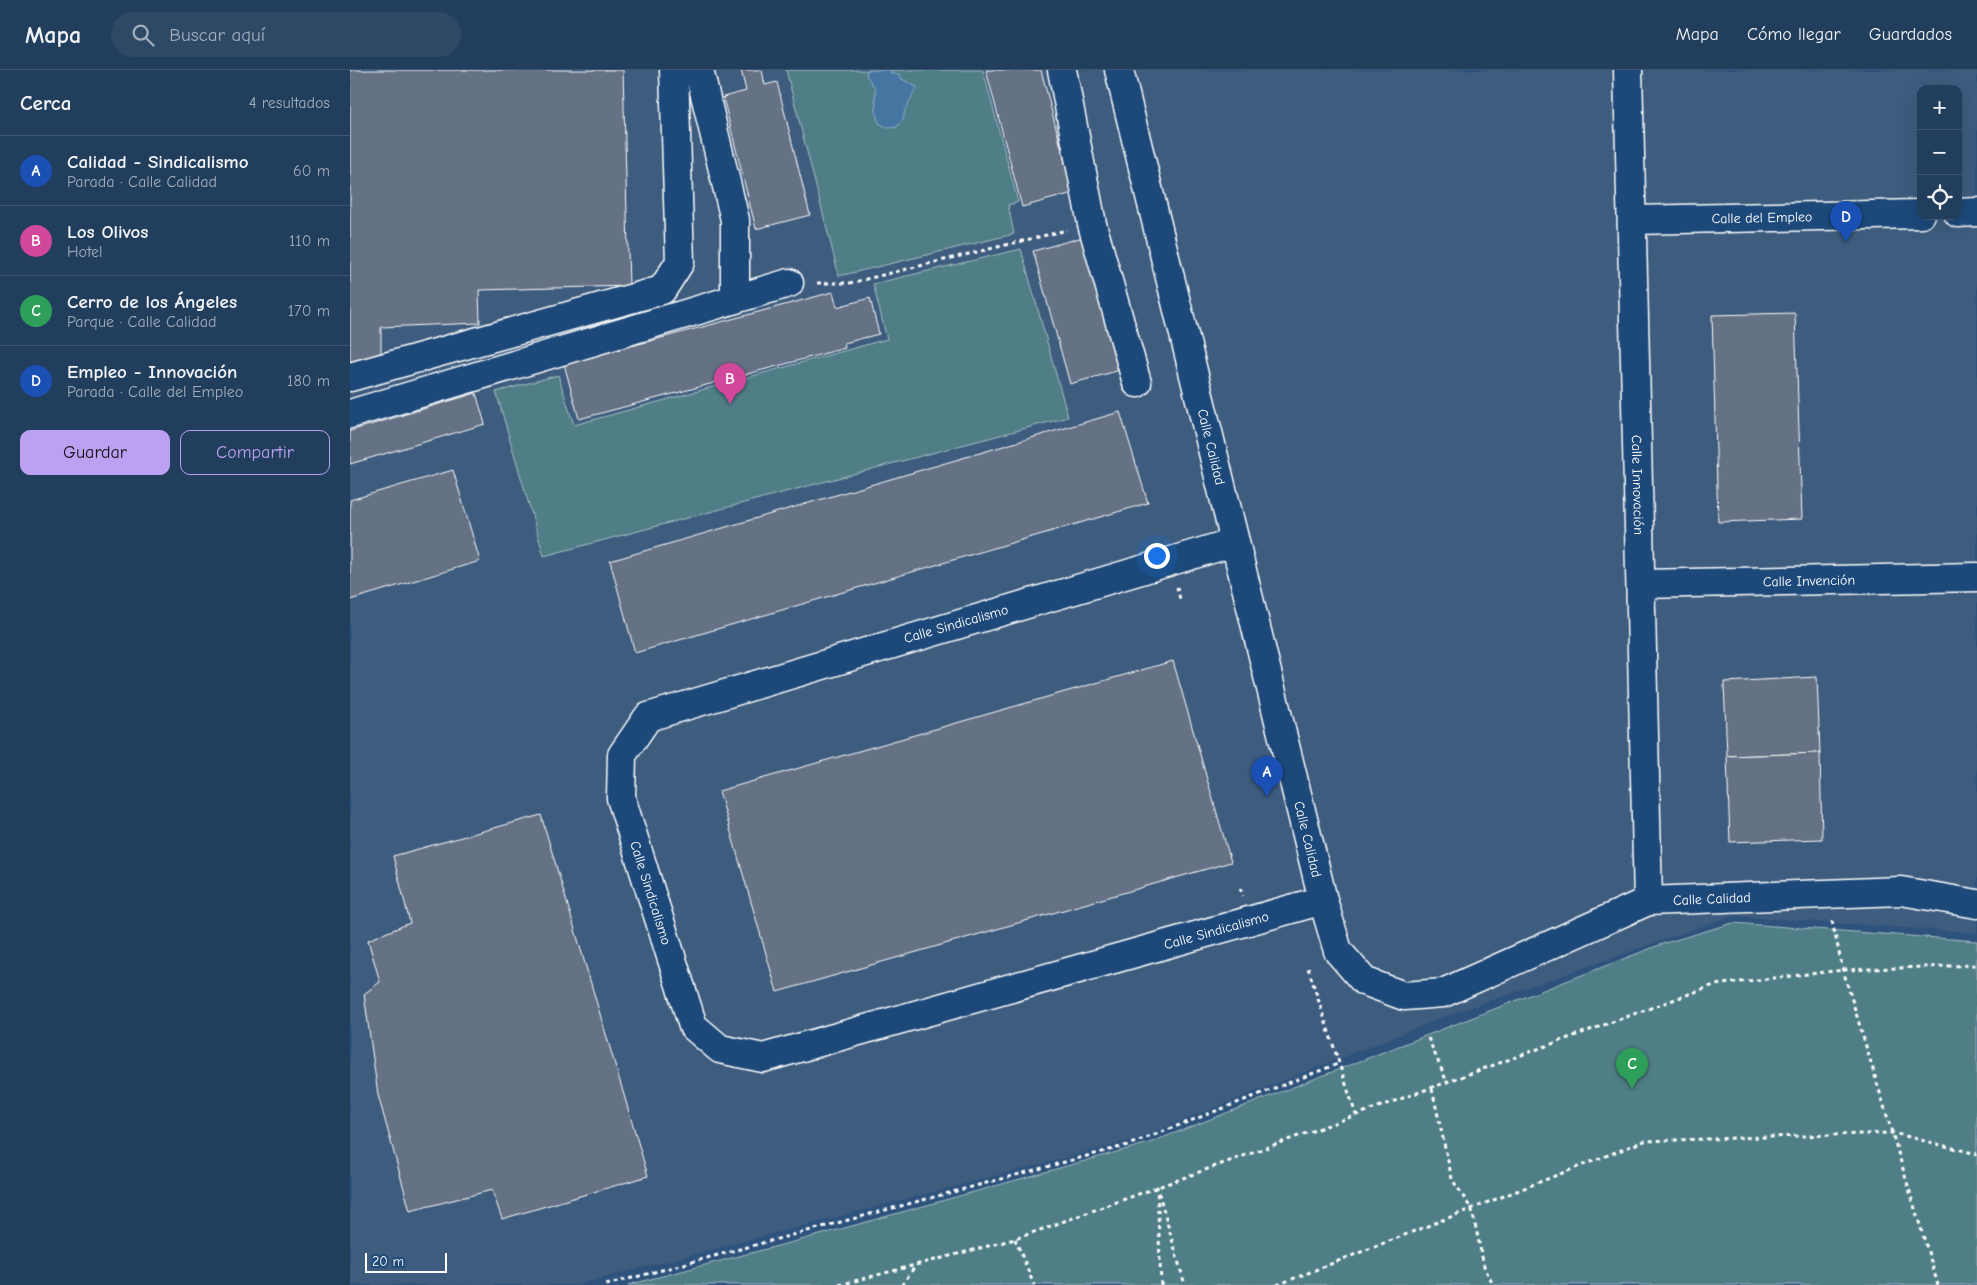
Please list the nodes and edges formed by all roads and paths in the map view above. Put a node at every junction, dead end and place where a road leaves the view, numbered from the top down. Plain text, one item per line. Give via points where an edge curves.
1 (674, 70) edge
2 (699, 70) edge
3 (1062, 70) edge
4 (1119, 70) edge
5 (1628, 70) edge
6 (1977, 212) edge
7 (1962, 213) edge
8 (1917, 214) edge
9 (1633, 220) junction
10 (1092, 224) junction
11 (789, 283) joint
12 (735, 299) junction
13 (350, 377) edge
14 (1137, 383) dead end
15 (350, 414) edge
16 (1235, 542) junction
17 (1977, 577) edge
18 (1641, 584) junction
19 (1825, 894) junction
20 (1323, 900) junction
21 (1648, 901) junction
22 (1977, 904) edge
23 (1977, 965) edge
24 (1308, 968) dead end
25 (1843, 970) junction
26 (1428, 1038) dead end
27 (1340, 1064) junction
28 (1447, 1082) junction
29 (1432, 1089) junction
30 (1356, 1116) junction
31 (1893, 1133) junction
32 (1977, 1154) edge
33 (1157, 1187) junction
34 (1472, 1210) junction
35 (1015, 1239) junction
36 (916, 1265) junction
37 (606, 1285) edge
38 (838, 1285) edge
39 (902, 1285) edge
40 (1034, 1285) edge
41 (1162, 1285) edge
42 (1185, 1285) edge
43 (1277, 1285) edge
44 (1493, 1285) edge
45 (1938, 1285) edge

1 - 13 street via 680,262 662,290
2 - 12 street via 735,220
3 - 10 street
4 - 16 street, Calle Calidad
5 - 9 street, Calle Innovación
6 - 7 street
8 - 9 street, Calle del Empleo
9 - 18 street, Calle Innovación
10 - 11 path via 850,283
10 - 14 street
11 - 12 street
12 - 15 street
16 - 20 street, Calle Calidad
16 - 20 street, Calle Sindicalismo via 648,717 622,755 621,798 694,1026 720,1049 763,1058
17 - 18 street, Calle Invención
18 - 21 street, Calle Innovación
19 - 21 street, Calle Calidad
19 - 22 street, Calle Calidad via 1901,891
19 - 25 path
20 - 21 street, Calle Calidad via 1338,951 1364,981 1404,996 1443,993
23 - 25 path
24 - 27 path
25 - 28 path via 1714,985
25 - 31 path
26 - 28 path
27 - 30 path
27 - 37 path via 1128,1145
28 - 29 path
29 - 30 path
29 - 34 path via 1452,1179
30 - 33 path
31 - 32 path
31 - 34 path via 1644,1141
31 - 45 path
33 - 35 path
33 - 41 path
33 - 42 path
34 - 43 path
34 - 44 path via 1484,1266
35 - 36 path
35 - 40 path
36 - 38 path
36 - 39 path

